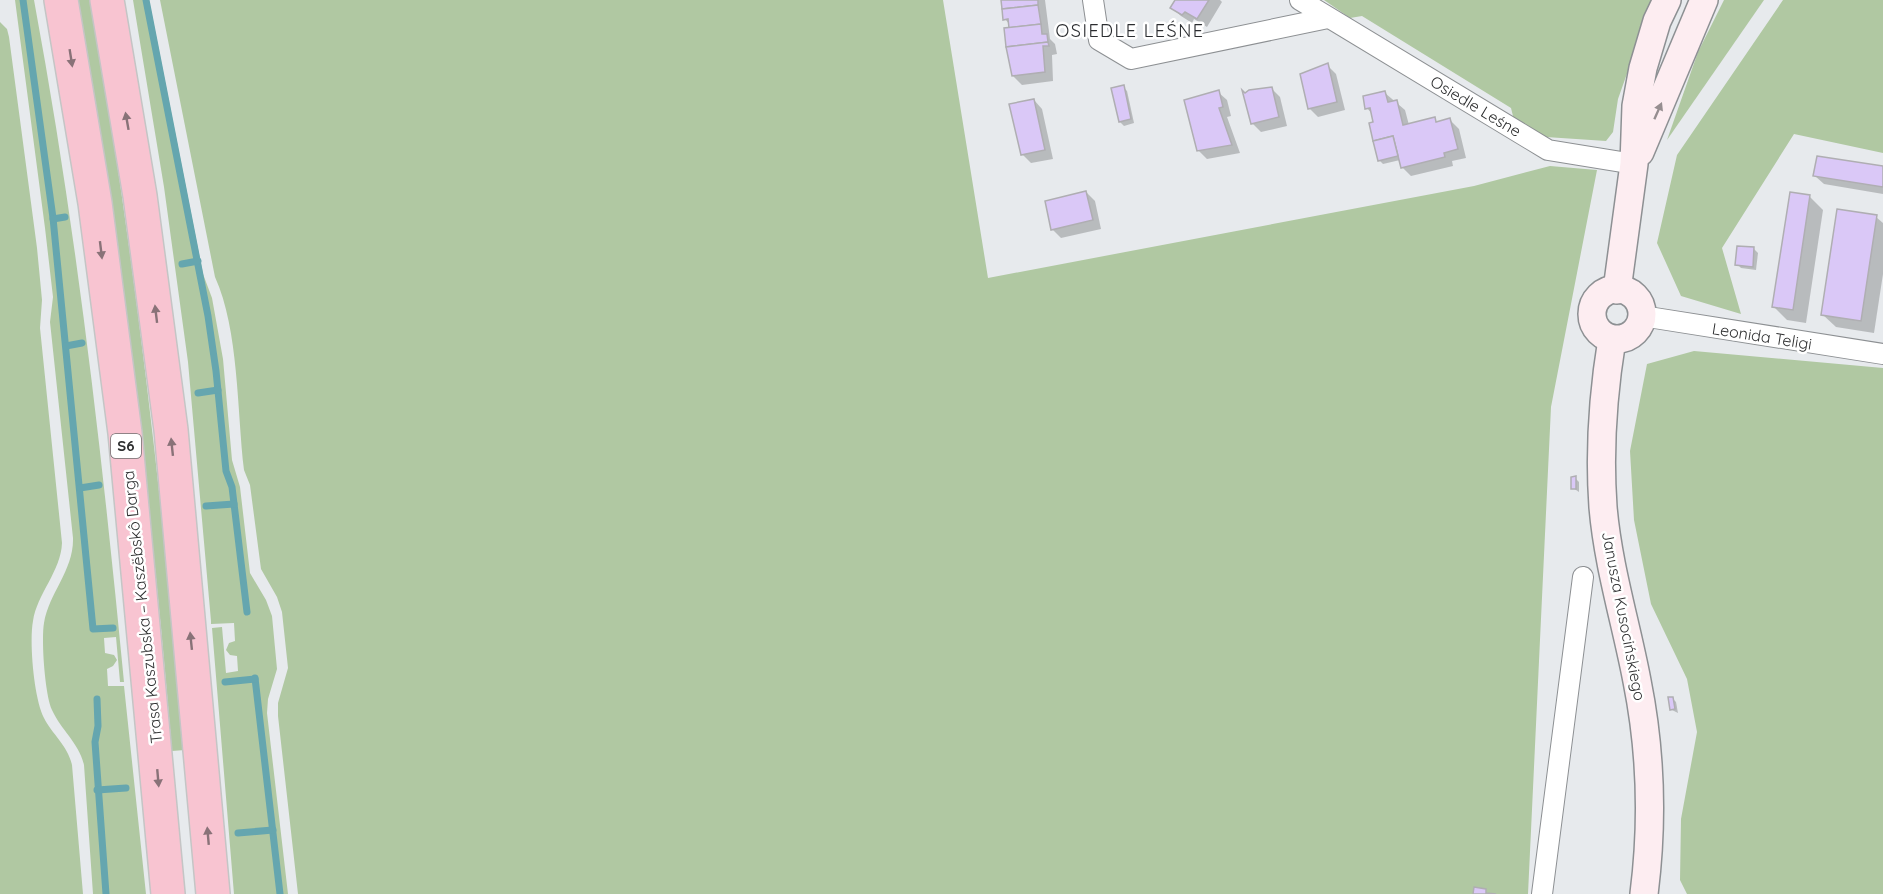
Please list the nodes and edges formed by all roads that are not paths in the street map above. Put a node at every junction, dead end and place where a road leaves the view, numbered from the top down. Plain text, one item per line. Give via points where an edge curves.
1 (61, 0) edge
2 (107, 0) edge
3 (1093, 0) edge
4 (1300, 0) edge
5 (1667, 0) edge
6 (1704, 0) edge
7 (1328, 18) junction
8 (1634, 164) junction
9 (1617, 290) junction
10 (1642, 316) junction
11 (1612, 339) junction
12 (1883, 354) edge
13 (1583, 577) dead end
14 (168, 894) edge
15 (213, 894) edge
16 (1542, 894) edge
17 (1644, 894) edge

1 -> 14 highway, Trasa Kaszubska – Kaszëbskô Darga / S6 via 95,203 125,433
15 -> 2 highway via 171,430 140,196
3 - 7 street via 1099,39 1131,59
4 - 7 street, Osiedle Leśne
5 - 8 street via 1643,68 1636,106
8 -> 6 street
7 - 8 street, Osiedle Leśne via 1548,150
8 - 9 street
9 - 10 street via 1635,297
9 - 11 street via 1606,292 1593,307 1596,327
10 - 11 street via 1632,334
10 - 12 street, Leonida Teligi
11 - 17 street, Janusza Kusocińskiego via 1603,435 1604,508 1648,758
13 - 16 street, Janusza Kusocińskiego

